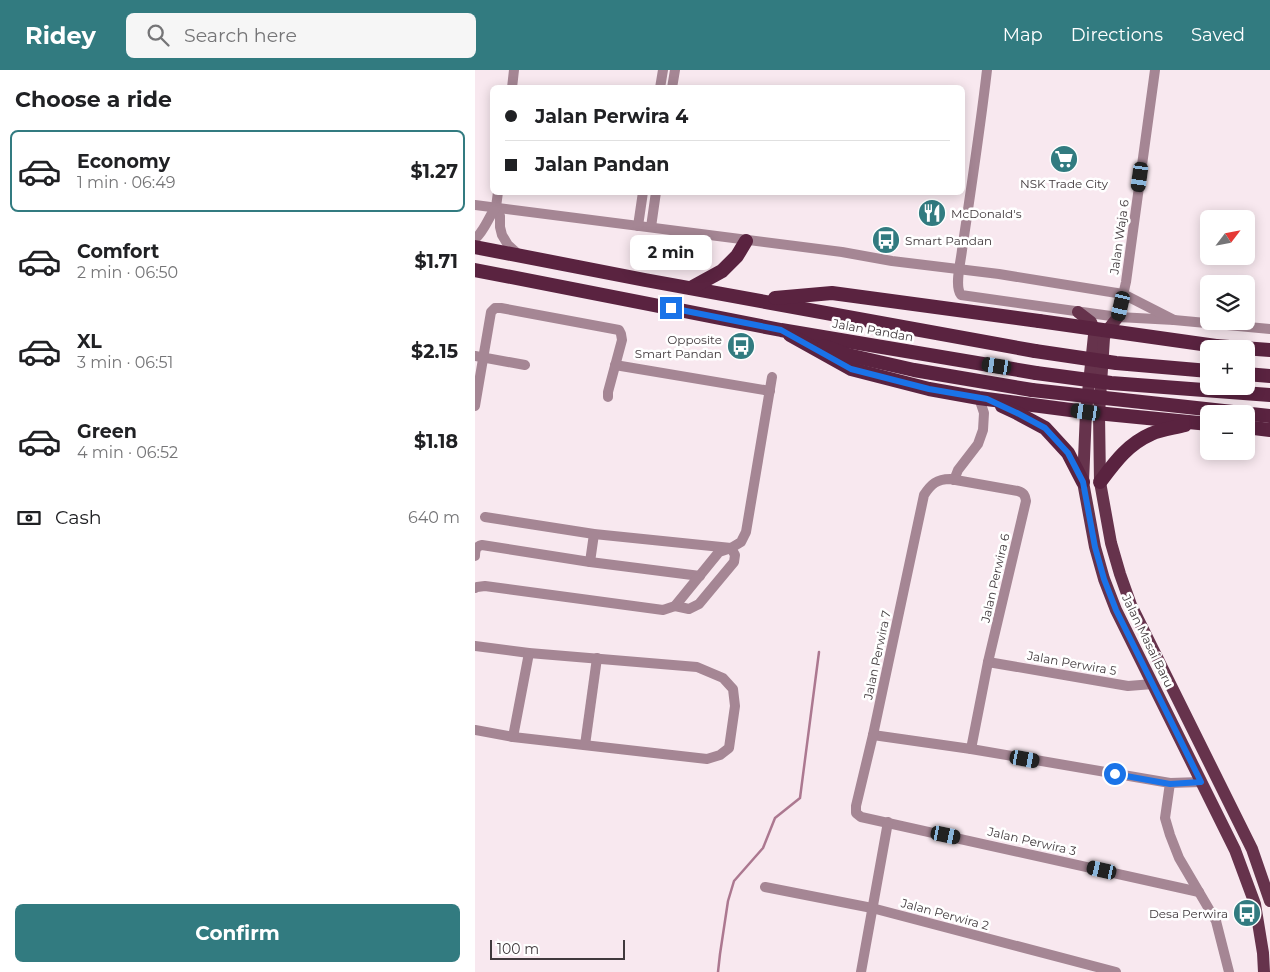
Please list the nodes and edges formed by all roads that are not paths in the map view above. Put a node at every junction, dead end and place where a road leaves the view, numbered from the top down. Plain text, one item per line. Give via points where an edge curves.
1 (514, 70) edge
2 (663, 70) edge
3 (675, 70) edge
4 (987, 70) edge
5 (1155, 70) edge
6 (512, 85) edge
7 (660, 85) edge
8 (672, 85) edge
9 (498, 195) edge
10 (643, 195) edge
11 (656, 195) edge
12 (475, 205) edge
13 (496, 207) junction
14 (638, 226) junction
15 (651, 227) junction
16 (475, 239) edge
17 (746, 241) junction
18 (475, 247) edge
19 (519, 255) junction
20 (475, 270) edge
21 (959, 270) junction
22 (691, 288) junction
23 (1123, 294) junction
24 (757, 300) junction
25 (1140, 303) junction
26 (1078, 312) junction
27 (1118, 317) junction
28 (1132, 318) junction
29 (1174, 320) junction
30 (1270, 329) edge
31 (781, 330) junction
32 (1270, 350) edge
33 (479, 357) edge
34 (525, 365) dead end
35 (615, 365) junction
36 (1200, 370) edge
37 (1255, 375) edge
38 (1270, 376) edge
39 (772, 377) dead end
40 (770, 391) junction
41 (1270, 396) edge
42 (608, 397) dead end
43 (983, 399) junction
44 (475, 406) edge
45 (1092, 413) junction
46 (1270, 416) edge
47 (1200, 423) edge
48 (1200, 424) edge
49 (1255, 428) edge
50 (1270, 430) edge
51 (949, 479) junction
52 (1083, 482) junction
53 (1100, 482) junction
54 (485, 517) dead end
55 (594, 534) junction
56 (731, 548) junction
57 (475, 556) edge
58 (590, 562) junction
59 (700, 576) junction
60 (476, 586) edge
61 (675, 606) junction
62 (475, 646) edge
63 (529, 653) junction
64 (597, 658) junction
65 (988, 662) junction
66 (1153, 684) junction
67 (475, 730) edge
68 (873, 735) junction
69 (513, 737) junction
70 (585, 745) junction
71 (971, 749) junction
72 (1201, 782) junction
73 (1170, 784) junction
74 (888, 822) junction
75 (765, 887) dead end
76 (1199, 892) junction
77 (1270, 901) edge
78 (872, 908) junction
79 (861, 972) edge
80 (1116, 972) edge
81 (1229, 972) edge
82 (1264, 972) edge

1 - 6 street
2 - 7 street
3 - 8 street
4 - 21 street
5 - 23 street, Jalan Waja 6
9 - 13 street
10 - 14 street
11 - 15 street
12 - 13 street
13 - 14 street
13 - 16 street
13 - 19 street via 502,235
14 - 15 street
15 - 17 street
17 - 21 street
17 - 22 highway via 722,271
18 - 19 highway, Jalan Pandan
19 - 22 highway, Jalan Pandan
20 - 31 highway, Jalan Pandan
21 - 23 street
21 - 26 street via 957,290 961,295
22 - 24 highway, Jalan Pandan
23 - 25 street
23 - 27 street, Jalan Waja 6
24 - 32 highway, bridge via 832,293 1216,346
24 - 36 highway, Jalan Pandan, bridge via 1035,351 1116,363
25 - 28 street via 1142,311
25 - 29 street
26 - 27 street
26 - 45 main road, Jalan Masai Baru via 1093,327
27 - 28 street
27 - 45 main road, Jalan Masai Baru via 1104,338
28 - 29 street
29 - 30 street
31 - 41 highway, Jalan Pandan, bridge via 1036,373 1111,383
31 - 43 highway via 851,369
31 - 46 highway, bridge via 848,355 914,370 1032,390
33 - 34 street
33 - 35 street via 491,312 501,308 619,330 622,340
33 - 44 street
35 - 40 street
35 - 42 street
37 - 38 highway
39 - 40 street
40 - 56 street via 746,532 741,542
43 - 45 highway
43 - 51 street, Jalan Perwira 7 via 983,430 978,444
43 - 52 highway via 1045,428 1068,453
45 - 47 highway
45 - 52 main road, Jalan Masai Baru
45 - 53 main road, Jalan Masai Baru
48 - 53 highway via 1152,433 1130,446
49 - 50 highway
51 - 65 street, Jalan Perwira 6 via 1018,491 1025,496
51 - 68 street, Jalan Perwira 7 via 932,484 924,494
52 - 66 main road, Jalan Masai Baru via 1104,579
53 - 77 main road, Jalan Masai Baru via 1111,543 1131,605 1252,849
54 - 55 street
55 - 56 street
55 - 58 street
56 - 59 street via 719,552
56 - 61 street via 734,562 699,604 689,609
57 - 58 street via 477,547 482,545
58 - 59 street
59 - 61 street
60 - 61 street via 663,610
62 - 63 street
63 - 64 street
63 - 69 street
64 - 70 street
64 - 70 street via 697,667 723,678 733,689 735,706 729,748 707,759
65 - 66 street, Jalan Perwira 5 via 1128,686
65 - 71 street, Jalan Perwira 6
66 - 72 main road, Jalan Masai Baru
67 - 69 street
68 - 71 street
68 - 74 street, Jalan Perwira 7 via 856,813
69 - 70 street
71 - 73 street
72 - 73 street
72 - 82 main road, Jalan Masai Baru via 1235,850 1255,904
73 - 76 street via 1165,818 1179,858
74 - 76 street, Jalan Perwira 3
74 - 78 street
75 - 78 street, Jalan Perwira 2
76 - 81 street via 1216,922
78 - 79 street
78 - 80 street, Jalan Perwira 2

